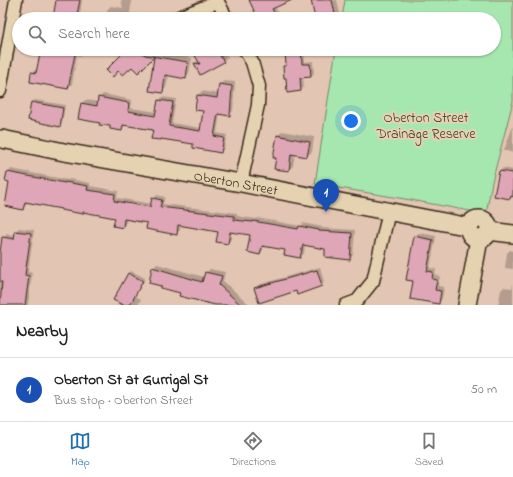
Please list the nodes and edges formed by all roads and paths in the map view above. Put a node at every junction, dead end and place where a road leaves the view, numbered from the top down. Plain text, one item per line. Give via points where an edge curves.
1 (16, 0) edge
2 (217, 1) edge
3 (14, 12) edge
4 (191, 12) edge
5 (223, 12) edge
6 (12, 23) edge
7 (248, 56) edge
8 (0, 91) edge
9 (1, 137) edge
10 (241, 183) junction
11 (389, 211) junction
12 (479, 233) junction
13 (513, 234) edge
14 (346, 305) edge
15 (467, 305) edge

1 - 3 street
2 - 4 street
2 - 5 street
6 - 8 street
7 - 10 street via 259,86 258,105
9 - 10 street, Oberton Street via 64,152
10 - 11 street, Oberton Street
11 - 12 street, Oberton Street
11 - 14 street via 373,281 356,301
12 - 13 street, Oberton Street
12 - 15 street

